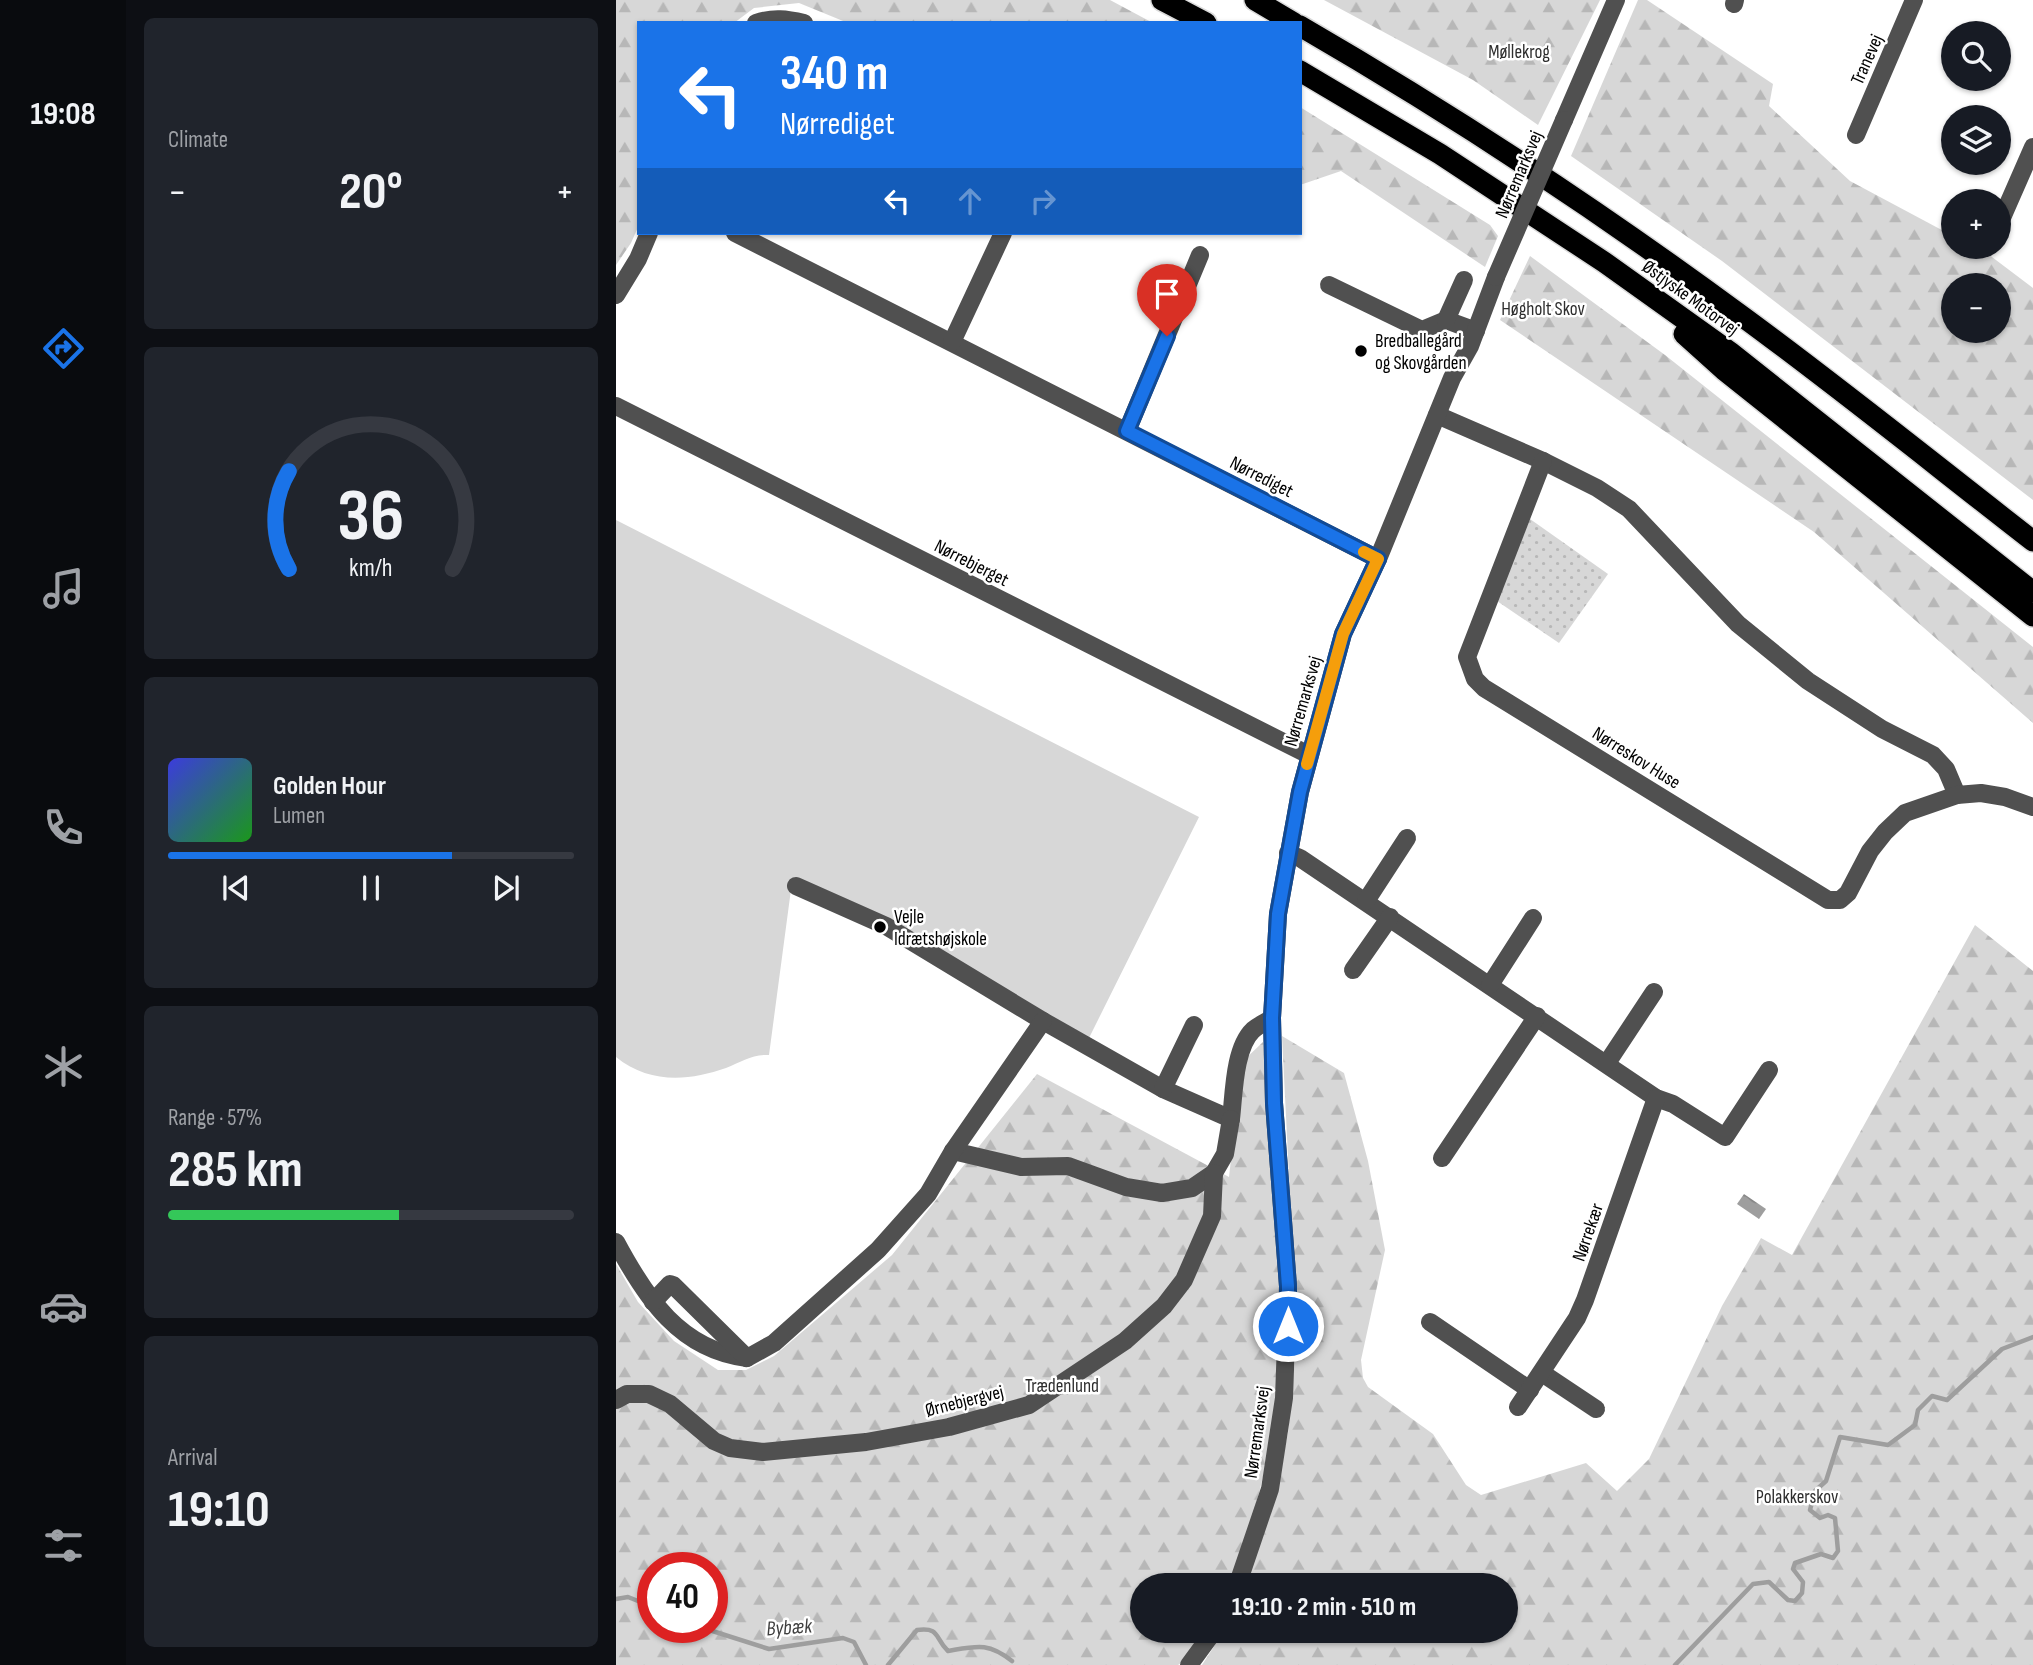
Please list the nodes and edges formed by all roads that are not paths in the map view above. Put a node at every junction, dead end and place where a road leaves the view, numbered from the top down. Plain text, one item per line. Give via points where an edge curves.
1 (1163, 0) edge
2 (1255, 0) edge
3 (1616, 0) edge
4 (1914, 0) edge
5 (762, 21) edge
6 (796, 21) edge
7 (1202, 21) edge
8 (1291, 21) edge
9 (1302, 27) edge
10 (1302, 72) edge
11 (1856, 135) dead end
12 (2033, 147) edge
13 (2011, 197) edge
14 (648, 235) edge
15 (739, 235) edge
16 (1002, 235) edge
17 (1200, 255) dead end
18 (1604, 262) junction
19 (1464, 280) dead end
20 (1329, 285) dead end
21 (616, 295) edge
22 (1446, 320) junction
23 (1476, 331) junction
24 (952, 342) junction
25 (616, 406) edge
26 (1437, 415) junction
27 (1127, 431) junction
28 (1543, 461) junction
29 (2033, 541) edge
30 (1378, 559) junction
31 (2033, 592) edge
32 (2033, 615) edge
33 (1309, 755) junction
34 (1956, 795) junction
35 (2033, 807) edge
36 (1407, 838) dead end
37 (1288, 853) junction
38 (796, 886) dead end
39 (1366, 901) junction
40 (1390, 917) junction
41 (1533, 918) dead end
42 (1353, 970) dead end
43 (1490, 985) junction
44 (1654, 992) dead end
45 (1537, 1016) junction
46 (1272, 1018) junction
47 (1043, 1021) junction
48 (1195, 1026) dead end
49 (1607, 1063) junction
50 (1769, 1070) dead end
51 (1163, 1089) junction
52 (1657, 1098) junction
53 (1231, 1119) junction
54 (953, 1151) junction
55 (1442, 1157) dead end
56 (1214, 1173) junction
57 (616, 1242) edge
58 (653, 1302) junction
59 (1430, 1322) dead end
60 (747, 1359) junction
61 (1542, 1373) junction
62 (1530, 1390) junction
63 (616, 1400) edge
64 (1518, 1407) dead end
65 (1596, 1409) dead end
66 (1241, 1573) edge
67 (1205, 1643) edge
68 (1189, 1665) edge

1 - 7 highway
2 - 8 highway
3 - 23 street, Nørremarksvej, bridge
4 - 11 street, Tranevej
5 - 6 street
9 - 29 highway, Østjyske Motorvej via 1457,120 1639,243 1740,314
10 - 18 highway, Østjyske Motorvej via 1440,154
12 - 13 street
14 - 21 street
15 - 24 street, Nørrediget
16 - 24 street
17 - 27 street
18 - 31 highway, Østjyske Motorvej via 1730,352
18 - 32 highway via 1724,370
19 - 22 street
20 - 22 street via 1422,330
22 - 23 street
23 - 26 street, Nørremarksvej
24 - 27 street, Nørrediget
25 - 33 street, Nørrebjerget
26 - 28 street
26 - 30 street, Nørremarksvej
27 - 30 street, Nørrediget
28 - 34 street via 1629,509 1738,624 1808,681 1882,729 1933,755 1946,769
28 - 34 street, Nørreskov Huse via 1467,657 1475,679 1484,688 1828,900 1840,900 1848,893 1870,851 1905,813
30 - 33 street, Nørremarksvej via 1343,634
33 - 37 street, Nørremarksvej
34 - 35 street, Nørreskov Huse via 1981,793
36 - 39 street
37 - 39 street
37 - 46 street, Nørremarksvej via 1278,914
38 - 47 street via 886,926
39 - 40 street
40 - 42 street
40 - 43 street
41 - 43 street
43 - 45 street
44 - 49 street
45 - 49 street
45 - 55 street
46 - 53 street, Ørnebjergvej via 1245,1040
46 - 66 street, Nørremarksvej via 1288,1286 1284,1398 1270,1489
47 - 51 street
47 - 54 street
48 - 51 street
49 - 52 street
50 - 52 street via 1725,1137
51 - 53 street
52 - 61 street, Nørrekær via 1585,1300
53 - 56 street, Ørnebjergvej via 1225,1154
54 - 56 street via 1021,1167 1068,1166 1126,1187 1162,1193 1192,1188
54 - 60 street via 928,1194 878,1250 774,1343
56 - 63 street, Ørnebjergvej via 1212,1216 1184,1280 1164,1307 1125,1341 1029,1405 949,1427 866,1442 763,1451 730,1448 714,1441 670,1404 649,1394 627,1394
57 - 58 street
58 - 60 street via 693,1341 725,1356
58 - 60 street via 673,1285
59 - 62 street
61 - 62 street, Nørrekær
61 - 65 street
62 - 64 street, Nørrekær
67 - 68 street

